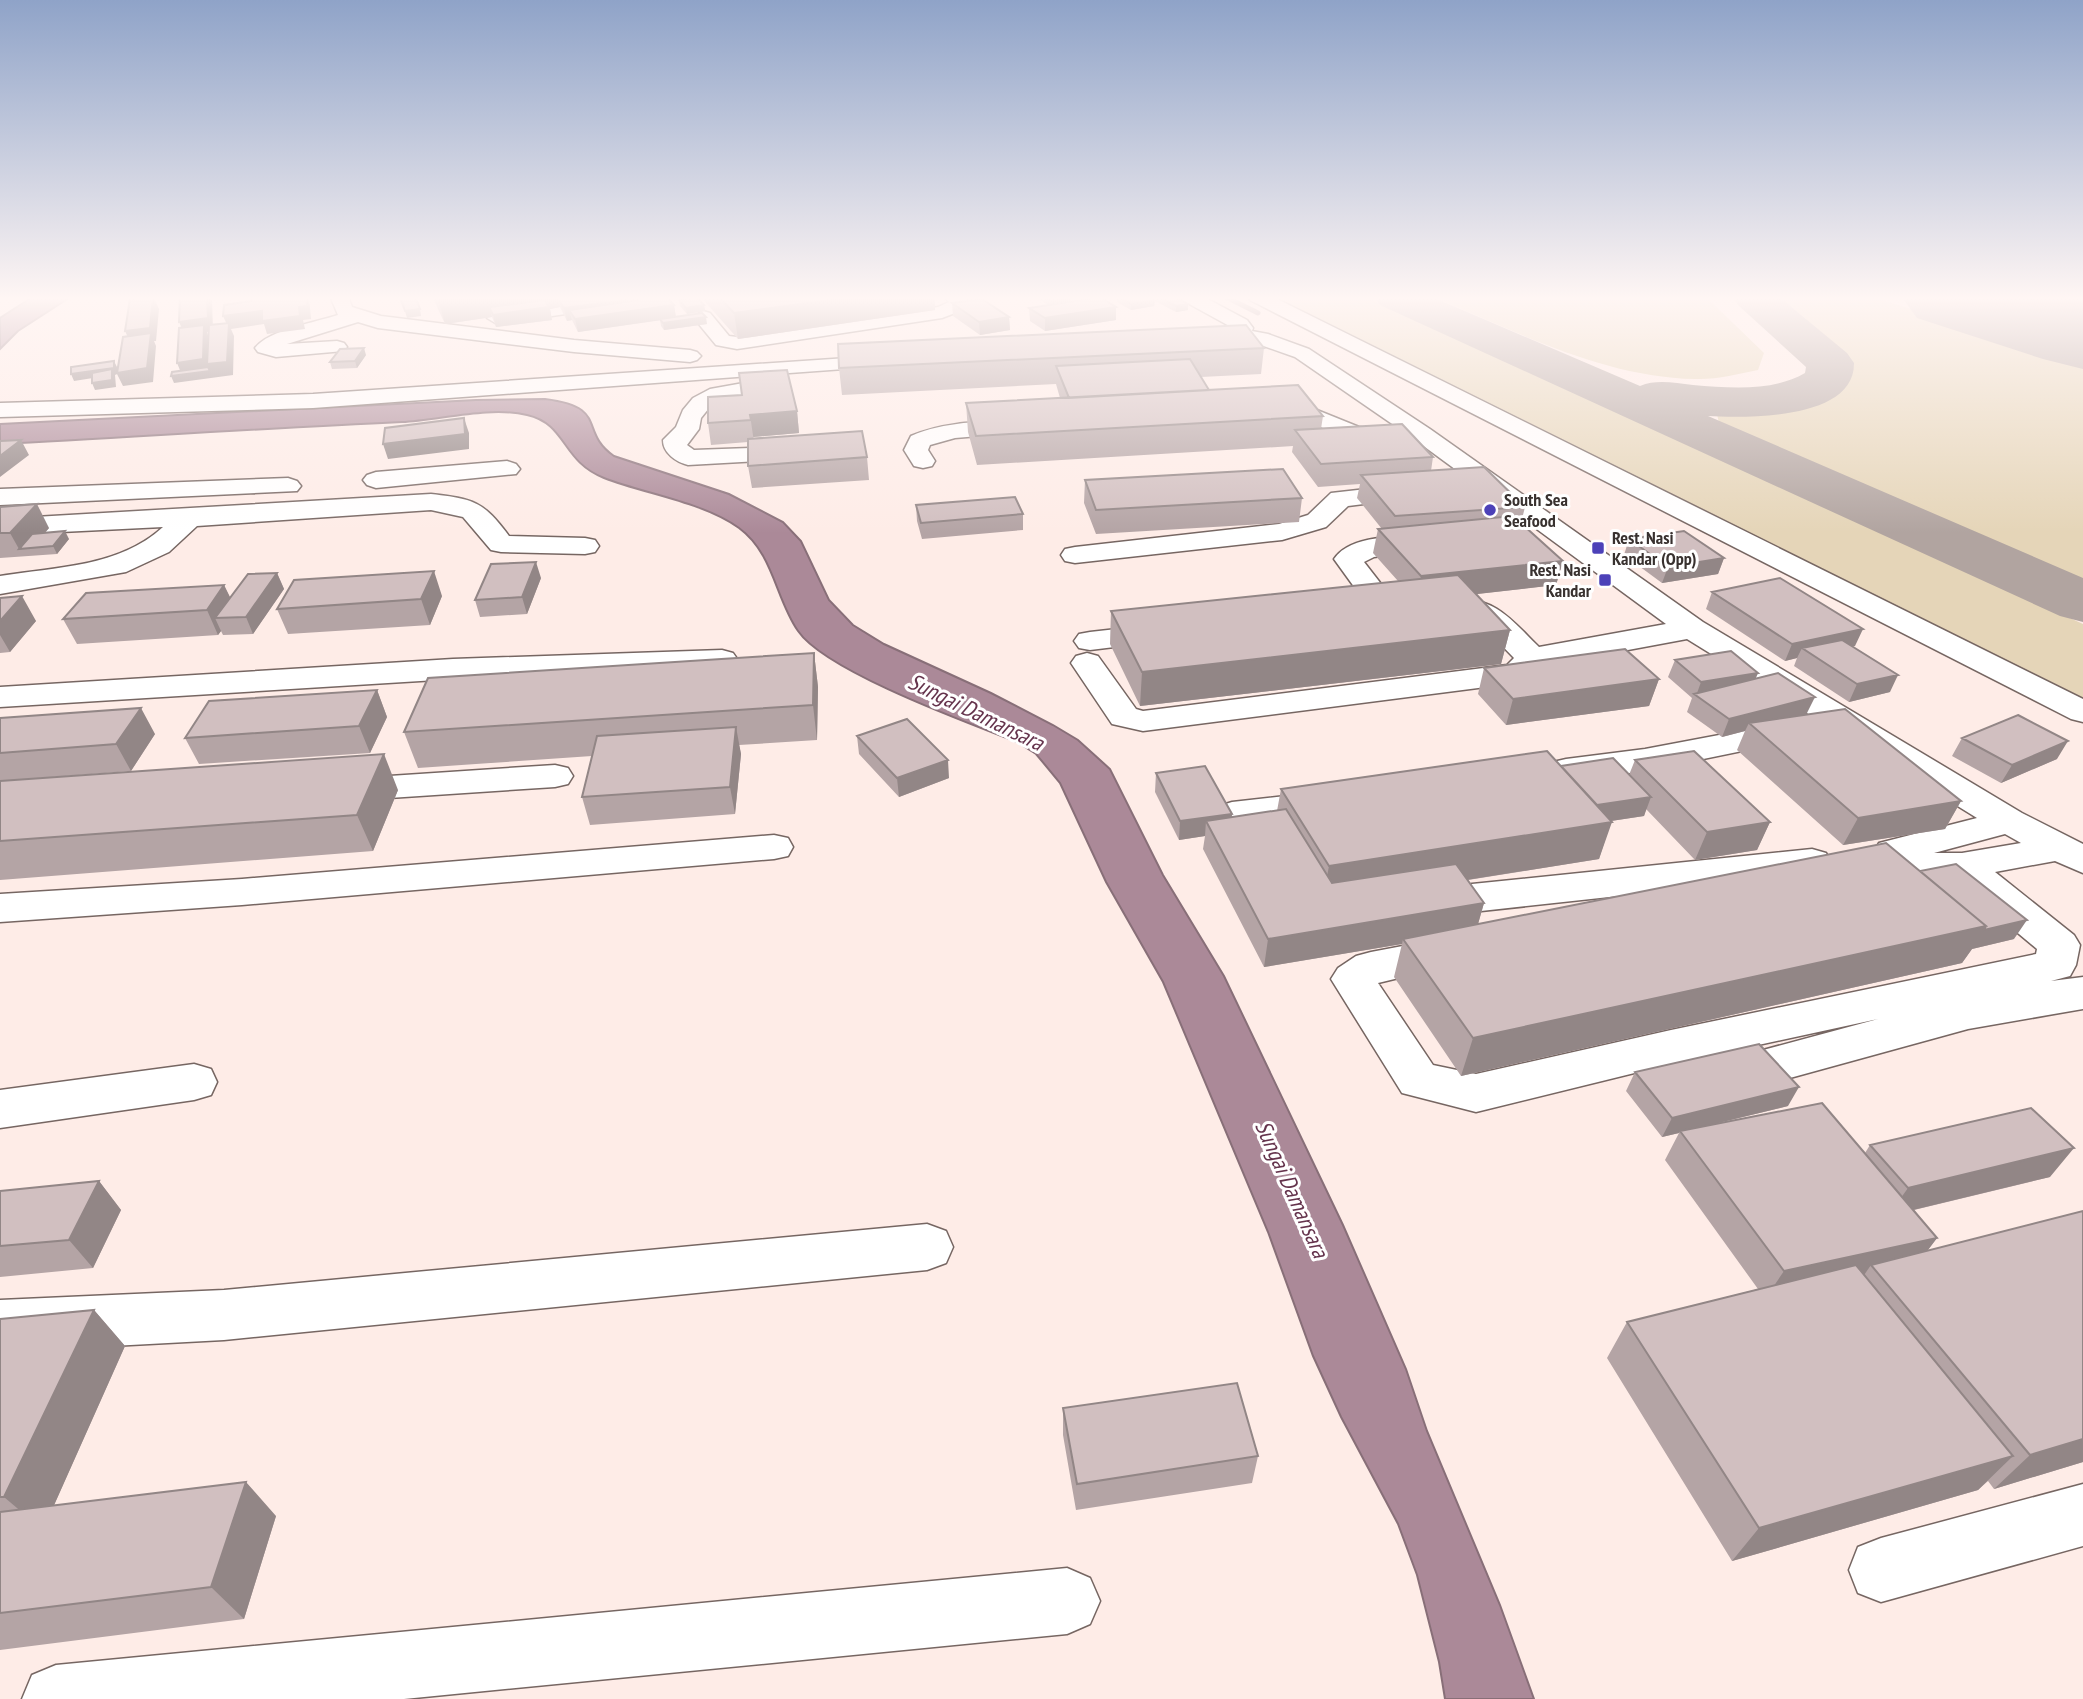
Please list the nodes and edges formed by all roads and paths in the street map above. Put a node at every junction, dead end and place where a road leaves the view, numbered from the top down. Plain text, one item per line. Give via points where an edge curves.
1 (587, 375) edge
2 (629, 375) edge
3 (658, 375) edge
4 (812, 375) edge
5 (1334, 375) edge
6 (1414, 375) edge
7 (569, 379) junction
8 (1352, 387) junction
9 (1258, 393) edge
10 (0, 402) edge
11 (0, 410) edge
12 (1246, 414) edge
13 (1037, 426) edge
14 (1422, 434) junction
15 (822, 452) edge
16 (923, 461) dead end
17 (507, 469) dead end
18 (356, 481) dead end
19 (315, 485) dead end
20 (1493, 486) junction
21 (0, 497) edge
22 (189, 518) junction
23 (0, 527) edge
24 (1556, 531) junction
25 (1517, 534) edge
26 (1453, 540) edge
27 (585, 546) dead end
28 (1075, 555) dead end
29 (0, 586) edge
30 (1435, 605) edge
31 (1394, 609) edge
32 (1692, 629) junction
33 (1187, 631) edge
34 (1532, 658) junction
35 (722, 660) edge
36 (0, 697) edge
37 (2083, 712) edge
38 (1843, 721) junction
39 (1535, 775) edge
40 (555, 776) dead end
41 (305, 793) edge
42 (1356, 798) edge
43 (1232, 814) edge
44 (2009, 821) junction
45 (774, 846) dead end
46 (2071, 854) edge
47 (1962, 866) junction
48 (1472, 898) edge
49 (0, 908) edge
50 (1644, 916) edge
51 (1480, 947) edge
52 (2083, 993) edge
53 (1779, 1063) edge
54 (194, 1082) dead end
55 (0, 1109) edge
56 (928, 1247) dead end
57 (0, 1326) edge
58 (2083, 1515) edge
59 (1881, 1570) dead end
60 (1067, 1601) dead end
61 (56, 1699) edge

1 - 7 street
2 - 7 street
3 - 11 street via 313,401
4 - 15 street via 802,386 739,390 695,405 687,429 674,447 688,458
5 - 8 street
6 - 37 street
7 - 10 street via 305,397
8 - 9 street
8 - 14 street
12 - 14 street via 1302,411 1354,434 1383,438
13 - 16 street via 954,430 927,437 919,441 916,450
14 - 20 street
17 - 18 street
19 - 21 street
20 - 24 street
20 - 28 street via 1340,499 1317,521 1282,532
22 - 23 street
22 - 27 street via 431,502 467,506 501,544
22 - 29 street via 159,546 116,566
24 - 25 street
24 - 32 street
26 - 31 street via 1367,549 1348,559 1361,601
30 - 34 street via 1449,603 1488,614
32 - 34 street
32 - 38 street
33 - 34 street via 1089,652 1124,717 1143,721 1517,673
35 - 36 street via 453,669
38 - 39 street via 1645,760
38 - 44 street
40 - 41 street
42 - 43 street
44 - 46 street
44 - 48 street via 1886,854
45 - 49 street
46 - 47 street
47 - 50 street via 1917,866
47 - 51 street via 2059,945 2055,965 1671,1046 1476,1093 1418,1080 1353,979 1371,967
52 - 53 street via 1971,1012
54 - 55 street
56 - 57 street via 224,1315
58 - 59 street
60 - 61 street

